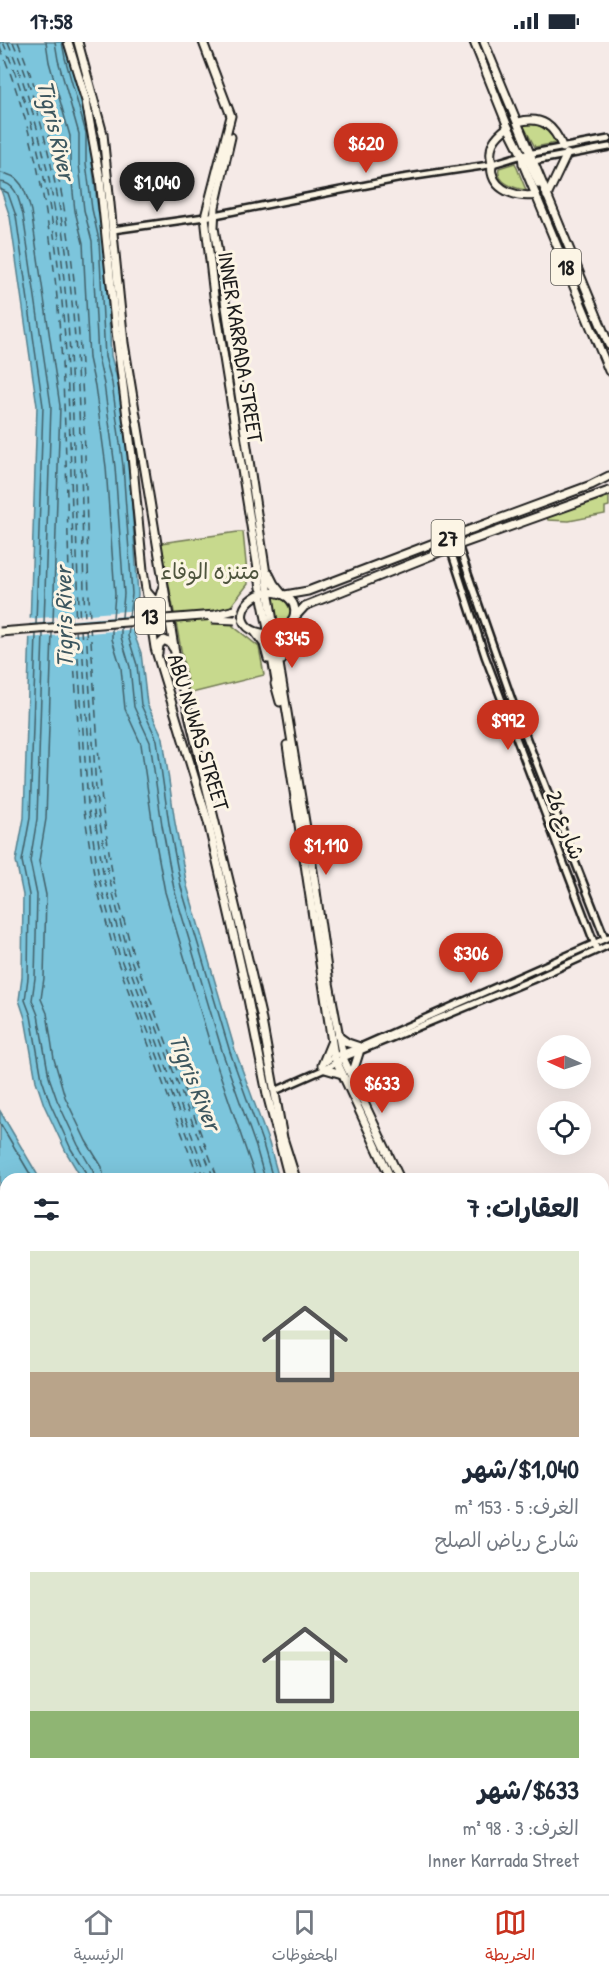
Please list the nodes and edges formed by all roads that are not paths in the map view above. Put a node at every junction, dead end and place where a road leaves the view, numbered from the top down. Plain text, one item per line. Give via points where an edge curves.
1 (68, 42) edge
2 (78, 42) edge
3 (204, 42) edge
4 (474, 42) edge
5 (484, 42) edge
6 (518, 122) junction
7 (508, 127) junction
8 (609, 139) edge
9 (609, 147) edge
10 (565, 151) junction
11 (526, 154) junction
12 (492, 164) junction
13 (530, 167) junction
14 (536, 195) junction
15 (547, 195) junction
16 (215, 215) junction
17 (205, 218) junction
18 (113, 230) junction
19 (609, 345) edge
20 (609, 371) edge
21 (609, 476) edge
22 (609, 491) edge
23 (258, 519) junction
24 (249, 523) junction
25 (458, 545) junction
26 (450, 548) junction
27 (161, 564) junction
28 (143, 570) junction
29 (283, 595) junction
30 (266, 597) dead end
31 (252, 598) junction
32 (246, 604) junction
33 (294, 618) junction
34 (246, 624) junction
35 (288, 626) junction
36 (271, 628) dead end
37 (253, 630) junction
38 (0, 634) edge
39 (272, 640) dead end
40 (177, 665) junction
41 (164, 682) junction
42 (282, 702) junction
43 (519, 719) junction
44 (510, 723) junction
45 (607, 938) edge
46 (594, 943) junction
47 (609, 945) edge
48 (597, 950) junction
49 (562, 957) junction
50 (565, 965) junction
51 (338, 1036) junction
52 (331, 1041) junction
53 (360, 1050) junction
54 (339, 1058) junction
55 (324, 1067) junction
56 (342, 1074) junction
57 (351, 1077) junction
58 (275, 1091) junction
59 (287, 1173) edge
60 (294, 1173) edge
61 (389, 1173) edge
62 (397, 1173) edge

1 - 28 main road, ABU NUWAS STREET / 13 via 86,101 100,179
2 - 18 main road, ABU NUWAS STREET / 13 via 103,134
3 - 16 main road, INNER KARRADA STREET via 236,115
3 - 17 main road, INNER KARRADA STREET via 231,116
4 - 7 main road
5 - 6 main road, 18
6 - 10 main road via 535,120 548,125 557,133
6 - 11 main road, 18
7 - 11 main road
7 - 12 main road via 493,143 489,158
8 - 10 street
9 - 10 street
10 - 11 street
10 - 13 street
10 - 15 main road
11 - 12 street
11 - 13 main road, 18
11 - 13 main road, 18
12 - 14 main road via 491,172 504,189 519,196
12 - 16 street
13 - 14 main road, 18
13 - 15 main road, 18
14 - 20 main road, 18
15 - 19 main road, 18
16 - 17 street
16 - 23 main road, INNER KARRADA STREET
17 - 18 street
17 - 24 main road, INNER KARRADA STREET
18 - 27 main road, ABU NUWAS STREET / 13 via 127,362
21 - 29 main road, 27 via 313,590
22 - 25 main road, 27
23 - 24 main road via 264,588
23 - 29 main road via 270,576
24 - 31 main road via 255,579
25 - 26 main road, 27
25 - 43 street, شارع 26
26 - 33 main road, 27 via 316,602
26 - 44 street, شارع 26
27 - 28 main road via 163,585 159,599 148,595
27 - 40 main road, ABU NUWAS STREET / 13
28 - 41 main road, ABU NUWAS STREET / 13
29 - 31 main road via 267,592
29 - 33 main road via 295,606
30 - 36 main road
31 - 32 main road
32 - 34 main road
32 - 38 main road, bridge via 215,615
33 - 35 main road
34 - 37 main road
34 - 38 main road, bridge via 216,619
35 - 37 main road via 271,633
35 - 42 main road via 282,642
37 - 42 main road via 266,649
39 - 42 main road
40 - 41 main road via 173,646 167,640 161,642 158,650
40 - 58 main road, ABU NUWAS STREET / 13 via 251,970
41 - 59 main road, ABU NUWAS STREET / 13 via 208,822
42 - 51 main road
42 - 52 main road
43 - 44 street
43 - 45 street, شارع 26
44 - 46 street, شارع 26
45 - 46 street
46 - 48 street, شارع 26
46 - 49 street
47 - 48 street
48 - 50 street
49 - 50 street
49 - 53 street
50 - 53 street
51 - 53 main road
51 - 54 main road
52 - 54 main road
52 - 55 main road
53 - 54 street
53 - 57 main road
54 - 55 street
54 - 56 main road
54 - 57 main road
55 - 56 main road
55 - 58 street
56 - 61 main road
57 - 62 main road
58 - 60 main road, ABU NUWAS STREET / 13

